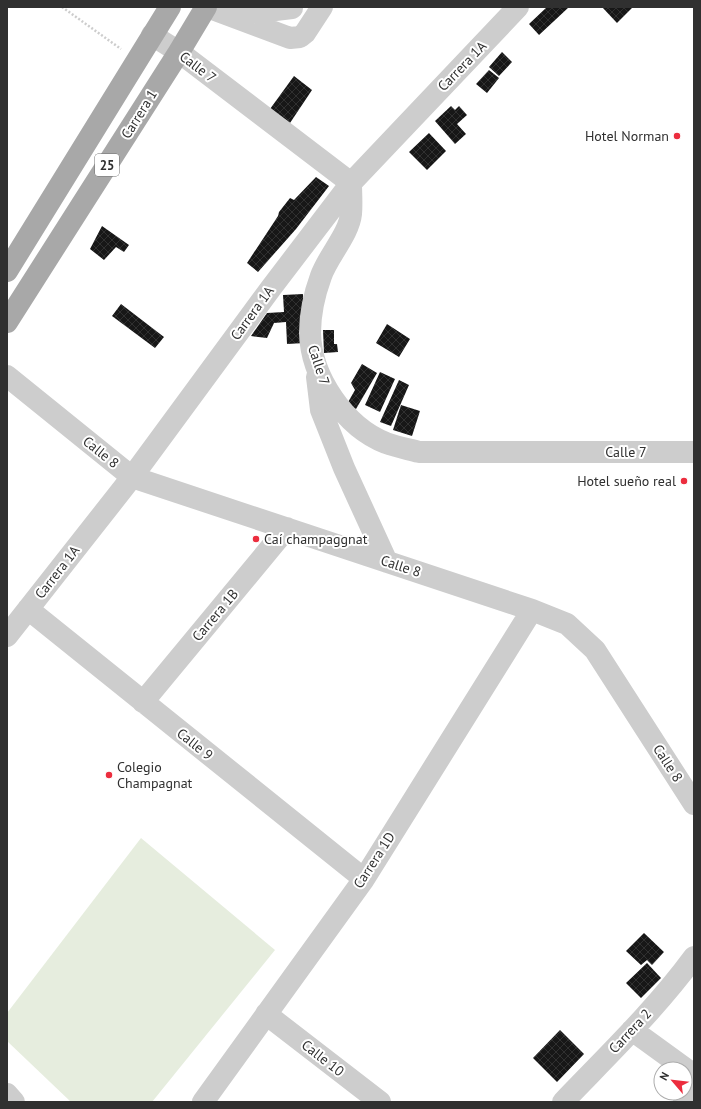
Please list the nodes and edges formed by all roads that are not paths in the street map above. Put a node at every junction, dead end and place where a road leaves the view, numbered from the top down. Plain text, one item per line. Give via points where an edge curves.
1 (170, 7) edge
2 (206, 7) edge
3 (322, 7) edge
4 (518, 7) edge
5 (292, 8) edge
6 (239, 10) edge
7 (152, 35) junction
8 (179, 52) junction
9 (350, 183) junction
10 (7, 271) edge
11 (7, 322) edge
12 (315, 360) junction
13 (7, 376) edge
14 (694, 452) edge
15 (132, 477) junction
16 (287, 528) junction
17 (387, 562) junction
18 (28, 609) junction
19 (532, 610) junction
20 (7, 636) edge
21 (143, 702) junction
22 (694, 804) edge
23 (364, 879) junction
24 (694, 958) edge
25 (266, 1014) junction
26 (632, 1030) junction
27 (694, 1076) edge
28 (694, 1088) edge
29 (7, 1094) edge
30 (14, 1102) edge
31 (203, 1102) edge
32 (380, 1102) edge
33 (563, 1102) edge
34 (684, 1102) edge

1 - 7 main road, 25
2 - 6 street
2 - 8 main road, Carrera 1 / 25
3 - 6 street via 305,34 290,38
4 - 9 street, Carrera 1A
5 - 6 street
7 - 8 street, Calle 7
7 - 10 main road, 25
8 - 9 street, Calle 7
8 - 11 main road, Carrera 1 / 25
9 - 12 street, Calle 7 via 351,214 346,232 321,275 312,304 310,334
9 - 15 street, Carrera 1A
12 - 14 street, Calle 7 via 328,392 343,412 364,430 386,442 418,452
12 - 17 street via 321,410 344,468
13 - 15 street, Calle 8
15 - 16 street, Calle 8
15 - 18 street, Carrera 1A
16 - 17 street, Calle 8
16 - 21 street, Carrera 1B
17 - 19 street, Calle 8
18 - 20 street, Carrera 1A
18 - 21 street, Calle 9
19 - 22 street, Calle 8 via 566,624 595,650
19 - 23 street, Carrera 1D
21 - 23 street, Calle 9
23 - 25 street, Carrera 1D
24 - 26 street, Carrera 2
25 - 31 street, Carrera 1D
25 - 32 street, Calle 10
26 - 27 street
26 - 33 street, Carrera 2
28 - 34 street
29 - 30 street

